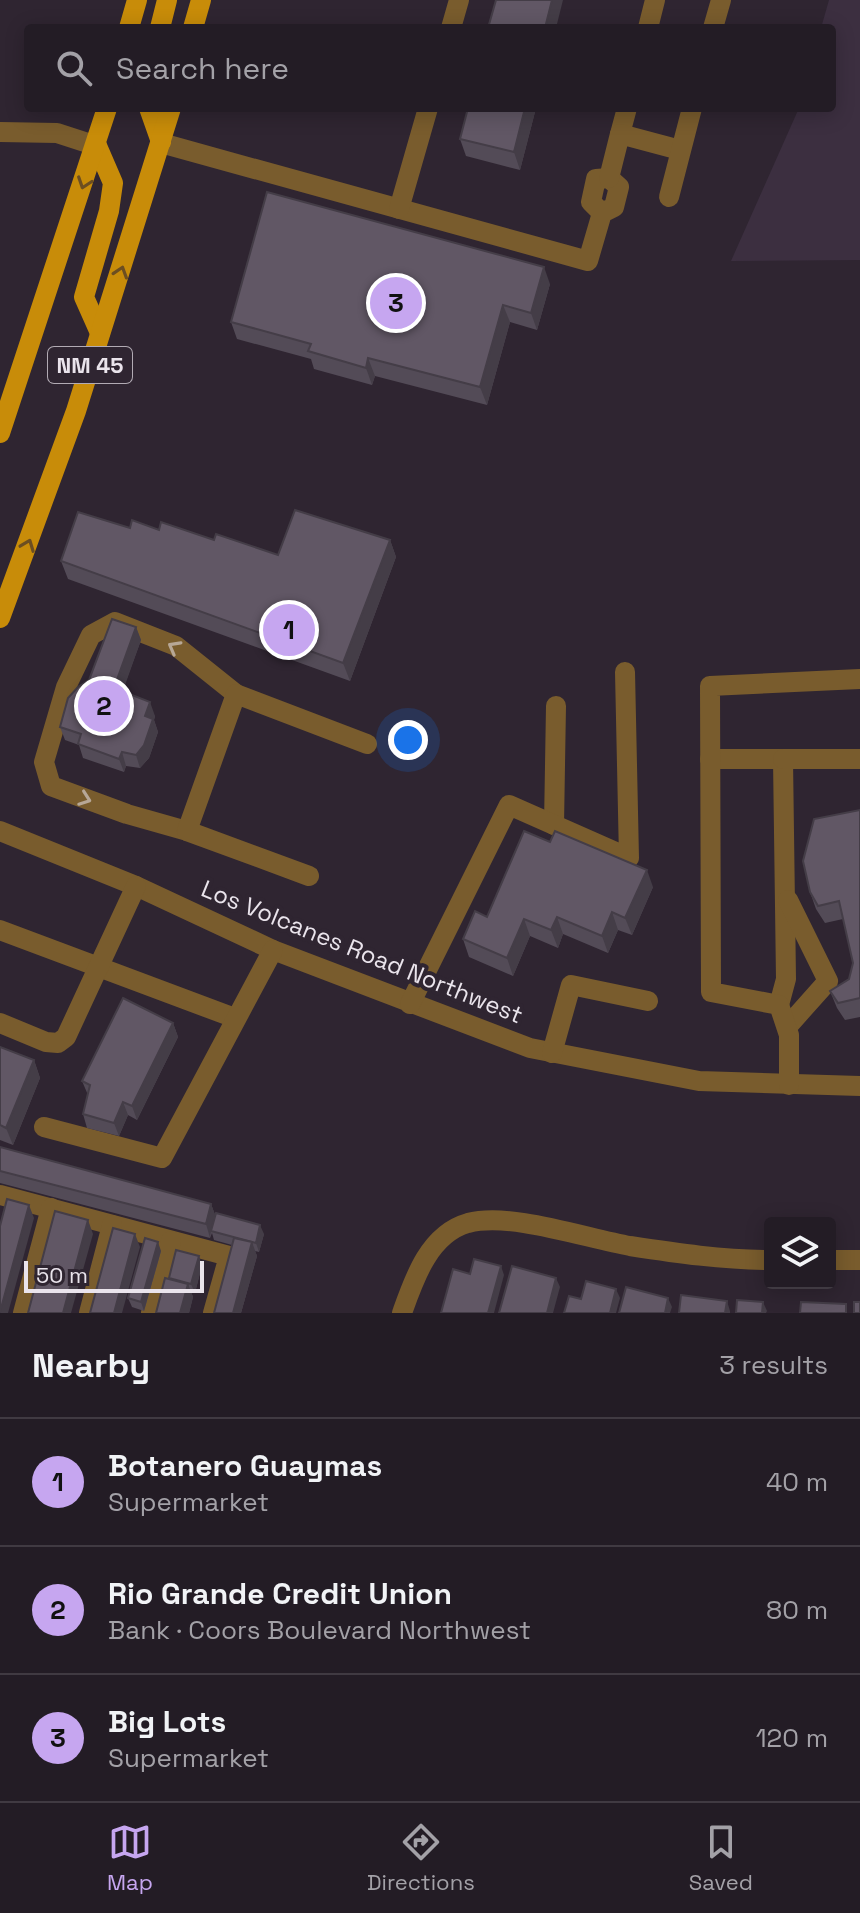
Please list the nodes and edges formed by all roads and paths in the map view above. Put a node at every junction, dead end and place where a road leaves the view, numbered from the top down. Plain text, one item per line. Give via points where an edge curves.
1 (137, 0) edge
2 (167, 0) edge
3 (201, 0) edge
4 (459, 0) edge
5 (655, 0) edge
6 (721, 0) edge
7 (130, 24) edge
8 (161, 24) edge
9 (194, 24) edge
10 (452, 24) edge
11 (649, 24) edge
12 (714, 24) edge
13 (106, 112) edge
14 (150, 112) edge
15 (170, 112) edge
16 (427, 112) edge
17 (626, 112) edge
18 (691, 112) edge
19 (0, 132) edge
20 (620, 134) junction
21 (161, 143) junction
22 (97, 146) junction
23 (680, 150) junction
24 (669, 197) dead end
25 (399, 209) junction
26 (100, 333) junction
27 (0, 433) edge
28 (0, 618) edge
29 (625, 672) dead end
30 (860, 679) edge
31 (236, 694) junction
32 (556, 706) dead end
33 (367, 744) dead end
34 (710, 759) junction
35 (783, 759) junction
36 (860, 759) edge
37 (554, 825) junction
38 (0, 831) edge
39 (187, 831) junction
40 (309, 876) dead end
41 (136, 886) junction
42 (785, 894) junction
43 (0, 930) edge
44 (273, 950) junction
45 (98, 967) junction
46 (648, 1001) dead end
47 (410, 1004) junction
48 (779, 1005) junction
49 (235, 1018) junction
50 (0, 1023) edge
51 (787, 1027) junction
52 (552, 1053) junction
53 (789, 1085) junction
54 (860, 1086) edge
55 (44, 1127) dead end
56 (1, 1199) edge
57 (51, 1208) junction
58 (112, 1225) junction
59 (171, 1241) junction
60 (764, 1260) edge
61 (836, 1260) edge
62 (860, 1260) edge
63 (23, 1313) edge
64 (89, 1313) edge
65 (151, 1313) edge
66 (213, 1313) edge
67 (402, 1313) edge

1 - 7 main road
2 - 8 main road
3 - 9 main road
4 - 10 street
5 - 11 street
6 - 12 street
13 - 22 main road, NM 45
14 - 21 main road
15 - 21 main road, NM 45
16 - 25 street
17 - 20 street
18 - 23 street
19 - 22 street via 57,133
20 - 23 street
20 - 25 street via 609,178 596,179 591,202 602,213 588,261
21 - 25 street
26 -> 21 main road, NM 45
22 - 26 main road via 113,183 84,297
22 -> 27 main road, NM 45
23 - 24 street
28 -> 26 main road, NM 45
29 - 37 street via 629,858
30 - 34 street via 710,686
31 - 33 street
31 - 39 street
31 -> 39 street via 176,646 115,622 91,635 66,687 44,762 51,786
32 - 37 street
34 - 35 street
34 - 48 street via 711,992
35 - 36 street
35 - 42 street
37 - 47 street via 509,805
38 - 41 street, Los Volcanes Road Northwest
39 - 40 street
41 - 44 street, Los Volcanes Road Northwest
41 - 45 street
42 - 48 street via 786,979
42 - 51 street via 828,981
43 - 45 street
44 - 47 street, Los Volcanes Road Northwest
44 - 49 street
45 - 49 street
45 - 50 street via 66,1037 58,1043
46 - 52 street via 571,985
47 - 52 street, Los Volcanes Road Northwest
48 - 51 street
49 - 55 street via 162,1158
51 - 53 street
52 - 53 street, Los Volcanes Road Northwest via 699,1081
53 - 54 street, Los Volcanes Road Northwest
56 - 57 street
57 - 58 street
57 - 63 street
58 - 59 street
58 - 64 street
59 - 65 street
59 - 66 street via 229,1256
60 - 67 street via 630,1246 502,1220 466,1224 436,1243 415,1276
61 - 62 street

